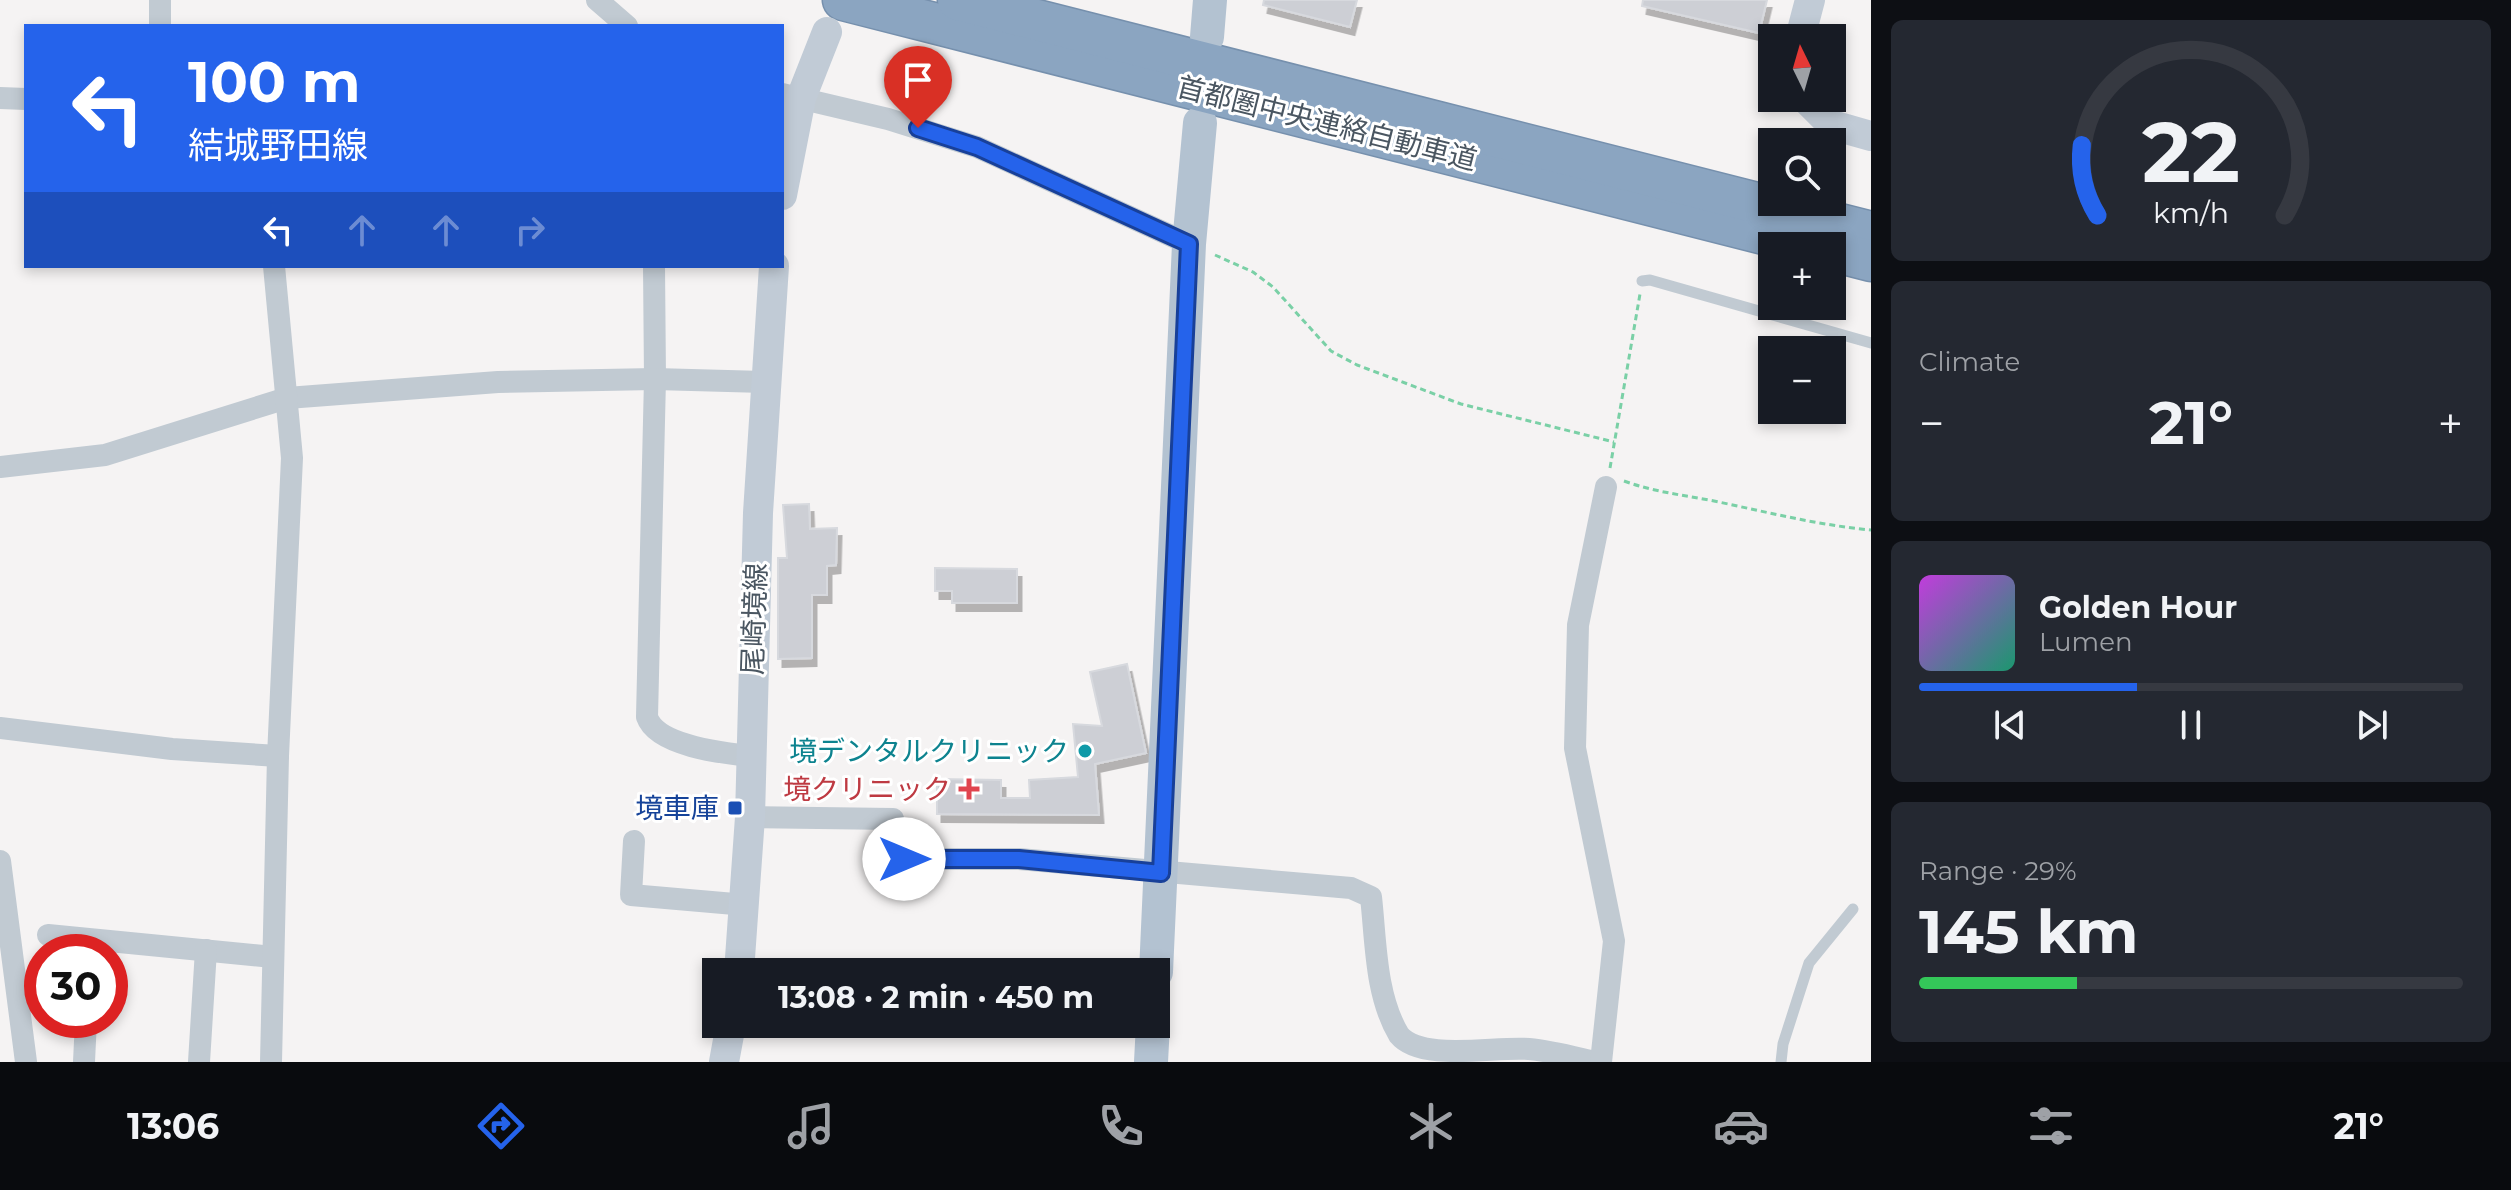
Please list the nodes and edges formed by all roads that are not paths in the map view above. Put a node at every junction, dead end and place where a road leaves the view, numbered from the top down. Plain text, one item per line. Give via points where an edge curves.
1 (160, 0) edge
2 (597, 0) edge
3 (958, 0) edge
4 (1210, 0) edge
5 (1810, 0) edge
6 (835, 16) edge
7 (160, 24) edge
8 (625, 24) edge
9 (1804, 24) edge
10 (1207, 37) dead end
11 (791, 96) edge
12 (0, 98) edge
13 (24, 99) edge
14 (1819, 112) edge
15 (1200, 123) dead end
16 (1871, 136) edge
17 (784, 173) edge
18 (1758, 234) edge
19 (1855, 235) edge
20 (1189, 244) junction
21 (1871, 261) edge
22 (274, 268) edge
23 (654, 268) edge
24 (774, 268) edge
25 (1642, 281) road end
26 (1871, 343) edge
27 (655, 379) junction
28 (765, 382) junction
29 (287, 398) junction
30 (0, 467) edge
31 (1615, 484) road end
32 (0, 728) edge
33 (278, 756) junction
34 (750, 756) junction
35 (750, 817) junction
36 (634, 841) dead end
37 (0, 861) edge
38 (1161, 873) junction
39 (746, 905) junction
40 (1853, 909) dead end
41 (128, 947) edge
42 (206, 950) junction
43 (273, 957) junction
44 (740, 958) edge
45 (1157, 958) edge
46 (85, 1038) edge
47 (728, 1038) edge
48 (1152, 1038) edge
49 (26, 1062) edge
50 (84, 1062) edge
51 (199, 1062) edge
52 (271, 1062) edge
53 (724, 1062) edge
54 (1151, 1062) edge
55 (1598, 1062) edge
56 (1781, 1062) edge

1 - 7 street
2 - 8 street
3 - 19 highway, 首都圏中央連絡自動車道
4 - 10 main road
5 - 9 main road
6 - 11 main road
6 - 18 highway, 首都圏中央連絡自動車道
11 - 17 main road
11 - 20 street via 977,147
12 - 13 street
14 - 16 main road via 1832,125
15 - 20 main road
19 - 21 highway, 首都圏中央連絡自動車道
20 - 38 main road
22 - 29 street
23 - 27 street
24 - 28 main road, 尾崎境線
25 - 26 lane
27 - 28 street
27 - 29 street via 498,382
27 - 34 street via 647,717 667,738
28 - 34 main road, 尾崎境線
29 - 30 street via 105,455
29 - 33 street via 292,458
31 - 55 street via 1578,625 1575,748 1614,941
32 - 33 street
33 - 43 street
34 - 35 main road, 尾崎境線
35 - 38 street via 893,819 904,859 1019,859
35 - 39 main road, 尾崎境線
36 - 39 street via 631,895
37 - 49 street
38 - 45 main road
38 - 55 street via 1272,879 1361,892 1371,897 1382,988 1400,1037 1438,1054 1525,1049
39 - 44 main road, 尾崎境線
40 - 56 lane via 1809,963
41 - 42 street
42 - 43 street
42 - 51 street
43 - 52 street
46 - 50 street
47 - 53 main road
48 - 54 main road

